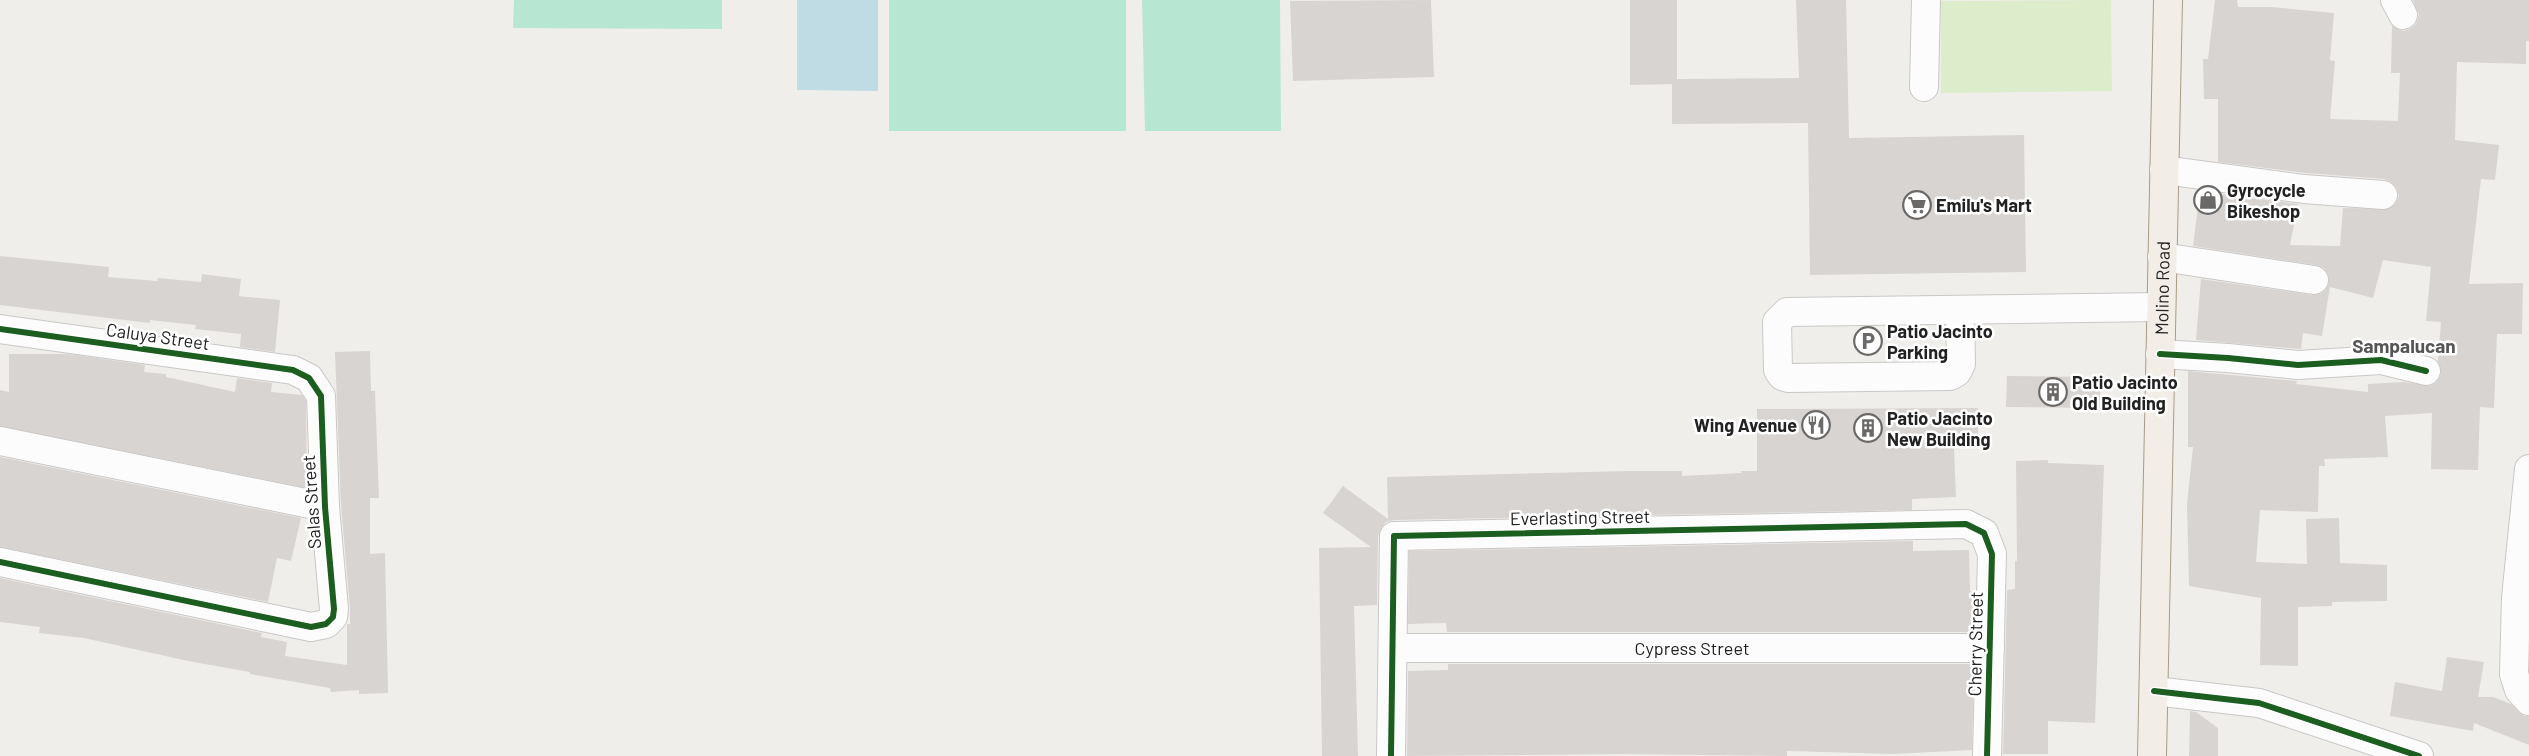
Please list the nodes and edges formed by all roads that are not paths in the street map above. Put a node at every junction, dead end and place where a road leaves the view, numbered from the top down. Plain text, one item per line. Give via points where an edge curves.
1 (1926, 0) edge
2 (2168, 0) edge
3 (1924, 87) dead end
4 (2164, 170) junction
5 (2383, 195) dead end
6 (2162, 257) junction
7 (2314, 280) dead end
8 (2161, 307) junction
9 (1960, 310) junction
10 (0, 329) edge
11 (2160, 354) junction
12 (2426, 371) dead end
13 (309, 378) joint
14 (0, 441) edge
15 (2529, 469) edge
16 (325, 507) junction
17 (1984, 533) joint
18 (0, 562) edge
19 (1393, 648) junction
20 (1990, 648) junction
21 (2154, 691) junction
22 (2529, 700) edge
23 (1391, 756) edge
24 (1987, 756) edge
25 (2152, 756) edge
26 (2419, 756) edge

1 - 3 street
2 - 4 main road, Molino Road
4 - 5 street via 2304,189
4 - 6 main road, Molino Road
6 - 7 street
6 - 8 main road, Molino Road
8 - 9 street
8 - 11 main road, Molino Road
9 - 9 street via 1787,312 1777,322 1778,370 1788,378 1950,376 1961,364
10 - 13 street, Caluya Street via 293,370
11 - 12 street via 2298,365 2381,360
11 - 21 main road, Molino Road
13 - 16 street, Salas Street via 321,396
14 - 16 street
15 - 22 street via 2516,598 2514,674 2519,690
16 - 18 street, Salas Street via 334,609 333,617 326,624 311,627
17 - 19 street, Everlasting Street via 1966,524 1394,536
17 - 20 street, Cherry Street via 1992,554
19 - 20 street, Cypress Street
19 - 23 street, Everlasting Street
20 - 24 street, Cherry Street
21 - 25 main road, Molino Road
21 - 26 street via 2259,704

